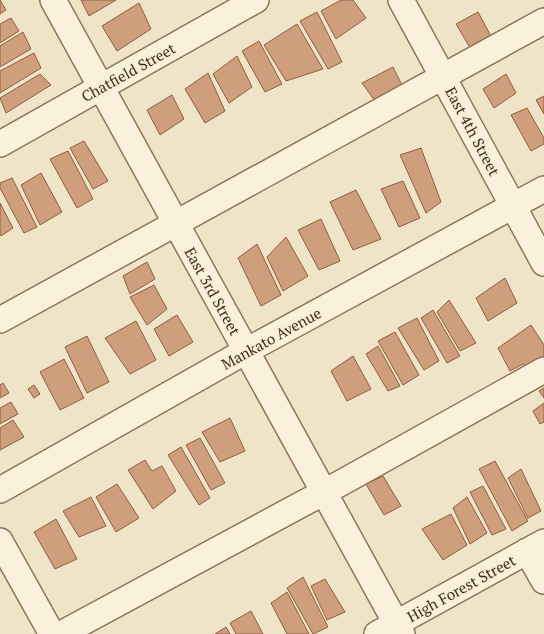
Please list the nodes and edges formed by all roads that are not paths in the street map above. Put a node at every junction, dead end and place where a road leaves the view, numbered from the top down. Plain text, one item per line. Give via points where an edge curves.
1 (53, 0) edge
2 (256, 0) edge
3 (401, 0) edge
4 (230, 6) edge
5 (544, 21) edge
6 (444, 78) junction
7 (101, 87) junction
8 (0, 144) edge
9 (544, 189) edge
10 (513, 205) junction
11 (176, 223) junction
12 (544, 263) edge
13 (0, 320) edge
14 (246, 351) junction
15 (544, 370) edge
16 (0, 490) edge
17 (324, 492) junction
18 (0, 540) edge
19 (536, 546) edge
20 (544, 582) edge
21 (392, 630) edge
22 (52, 634) edge
23 (61, 634) edge

1 - 7 street, East 3rd Street
2 - 4 street, Chatfield Street
3 - 6 street, East 4th Street
4 - 7 street, Chatfield Street
5 - 6 street
6 - 10 street, East 4th Street
6 - 11 street
7 - 8 street, Chatfield Street
7 - 11 street, East 3rd Street
9 - 10 street, Mankato Avenue
10 - 12 street, East 4th Street
10 - 14 street, Mankato Avenue
11 - 13 street
11 - 14 street, East 3rd Street
14 - 16 street, Mankato Avenue
14 - 17 street, East 3rd Street
15 - 17 street
17 - 21 street, East 3rd Street
17 - 23 street
18 - 22 street
19 - 20 street
19 - 21 street, High Forest Street

